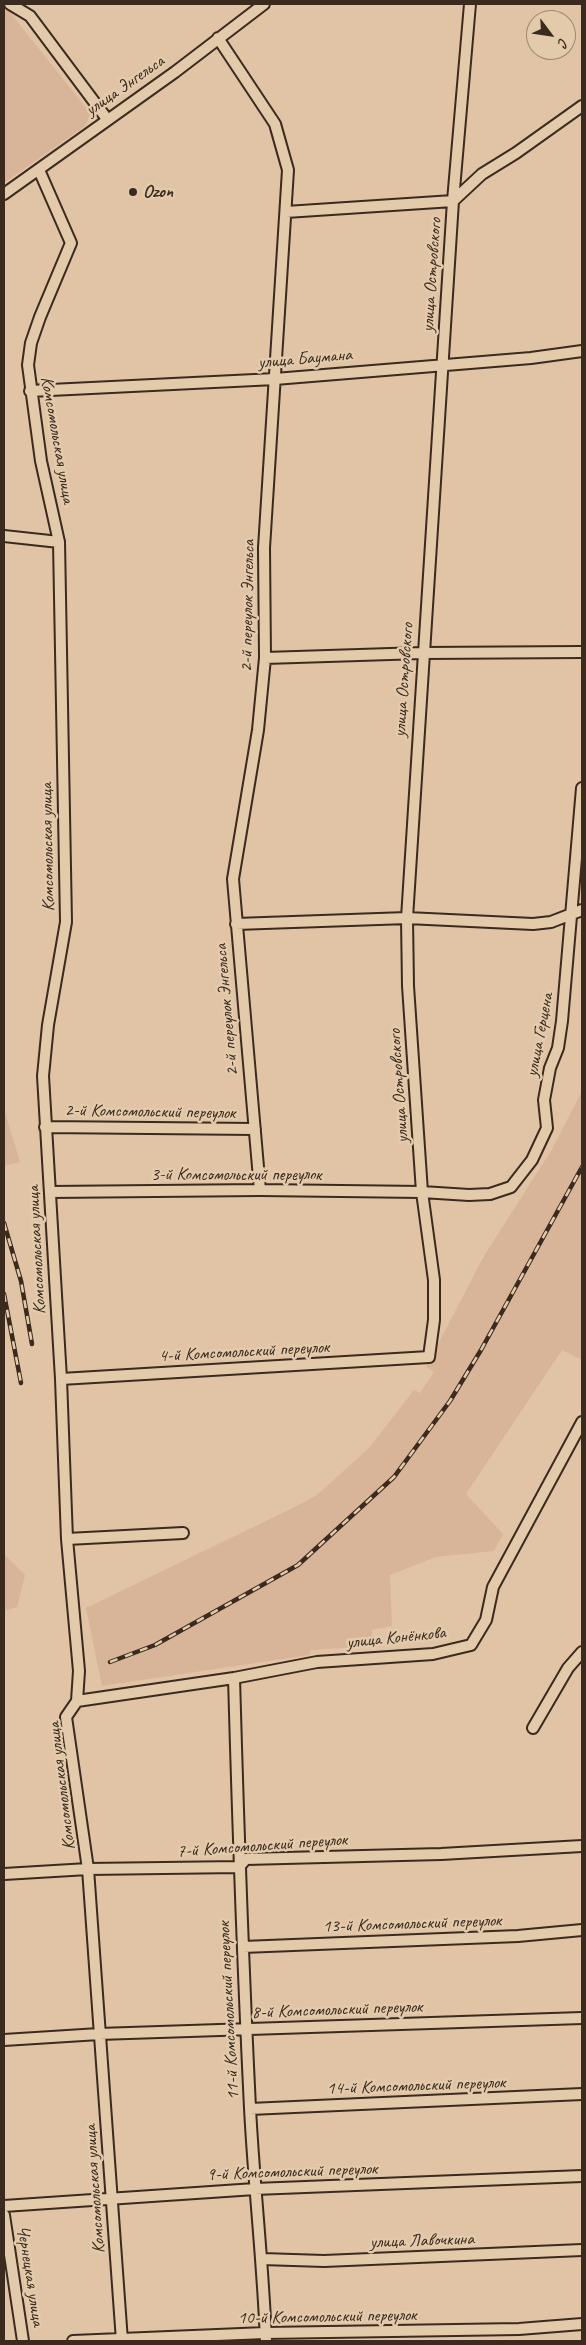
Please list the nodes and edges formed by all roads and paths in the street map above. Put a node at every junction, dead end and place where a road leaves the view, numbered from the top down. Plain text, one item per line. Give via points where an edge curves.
1 (10, 4) edge
2 (264, 4) edge
3 (470, 4) edge
4 (218, 38) junction
5 (582, 106) edge
6 (106, 119) junction
7 (39, 170) junction
8 (4, 194) edge
9 (453, 200) junction
10 (286, 212) junction
11 (582, 350) edge
12 (442, 363) junction
13 (275, 379) junction
14 (30, 391) junction
15 (4, 536) edge
16 (60, 542) junction
17 (582, 652) edge
18 (422, 653) junction
19 (265, 658) junction
20 (582, 788) edge
21 (577, 912) edge
22 (406, 918) junction
23 (236, 924) junction
24 (45, 1127) junction
25 (255, 1129) junction
26 (260, 1190) junction
27 (50, 1192) junction
28 (422, 1192) junction
29 (429, 1357) joint
30 (61, 1379) junction
31 (582, 1422) edge
32 (183, 1533) dead end
33 (67, 1539) junction
34 (582, 1652) edge
35 (234, 1678) junction
36 (77, 1701) junction
37 (533, 1728) dead end
38 (582, 1846) edge
39 (239, 1867) junction
40 (88, 1869) junction
41 (4, 1874) edge
42 (582, 1930) edge
43 (243, 1947) junction
44 (582, 2018) edge
45 (247, 2030) junction
46 (99, 2034) junction
47 (4, 2040) edge
48 (582, 2094) edge
49 (250, 2109) junction
50 (582, 2176) edge
51 (255, 2189) junction
52 (113, 2198) junction
53 (4, 2206) edge
54 (4, 2215) edge
55 (582, 2250) edge
56 (262, 2259) junction
57 (582, 2324) edge
58 (265, 2337) edge
59 (23, 2341) edge
60 (73, 2341) edge
61 (122, 2341) edge

1 - 6 street via 30,16
2 - 4 street, улица Энгельса
3 - 9 street, улица Островского
4 - 6 street, улица Энгельса
4 - 10 street, 2-й переулок Энгельса via 275,124 288,170
5 - 9 street via 482,174
6 - 7 street, улица Энгельса
7 - 8 street, улица Энгельса
7 - 14 street, Комсомольская улица via 71,243 31,343 28,365
9 - 10 street
9 - 12 street, улица Островского
10 - 13 street, 2-й переулок Энгельса
11 - 12 street, улица Баумана via 531,358
12 - 13 street, улица Баумана
12 - 18 street, улица Островского
13 - 14 street, улица Баумана
13 - 19 street, 2-й переулок Энгельса via 264,548
14 - 16 street, Комсомольская улица via 41,461
15 - 16 street
16 - 24 street, Комсомольская улица via 66,922 47,1034
17 - 18 street
18 - 19 street
18 - 22 street, улица Островского
19 - 23 street, 2-й переулок Энгельса via 258,730 233,878
20 - 21 street, улица Герцена
21 - 22 street via 551,922 533,924
21 - 28 street, улица Герцена via 558,1048 550,1068 544,1100 547,1128 532,1160 511,1187 490,1194
22 - 23 street
22 - 28 street, улица Островского
23 - 25 street, 2-й переулок Энгельса
24 - 25 street, 2-й Комсомольский переулок
24 - 27 street, Комсомольская улица
25 - 26 street, 2-й переулок Энгельса
26 - 27 street, 3-й Комсомольский переулок
26 - 28 street, 3-й Комсомольский переулок
27 - 30 street, Комсомольская улица
28 - 29 street, улица Островского via 434,1280 434,1320
29 - 30 street, 4-й Комсомольский переулок
30 - 33 street, Комсомольская улица
31 - 35 street, улица Конёнкова via 493,1586 486,1620 471,1645 433,1654 318,1662
32 - 33 street
33 - 36 street, Комсомольская улица via 78,1672
34 - 37 street via 568,1668
35 - 36 street, улица Конёнкова
35 - 39 street, 11-й Комсомольский переулок
36 - 40 street, Комсомольская улица via 66,1717
38 - 39 street, 7-й Комсомольский переулок via 246,1860
39 - 40 street, 7-й Комсомольский переулок
39 - 43 street, 11-й Комсомольский переулок
40 - 41 street, 7-й Комсомольский переулок
40 - 46 street, Комсомольская улица
42 - 43 street, 13-й Комсомольский переулок via 518,1936
43 - 45 street, 11-й Комсомольский переулок
44 - 45 street, 8-й Комсомольский переулок
45 - 46 street, 8-й Комсомольский переулок
45 - 49 street, 11-й Комсомольский переулок
46 - 47 street, 8-й Комсомольский переулок
46 - 52 street, Комсомольская улица
48 - 49 street, 14-й Комсомольский переулок
49 - 51 street, 11-й Комсомольский переулок
50 - 51 street, 9-й Комсомольский переулок
51 - 52 street, 9-й Комсомольский переулок
51 - 56 street, 11-й Комсомольский переулок
52 - 53 street, 9-й Комсомольский переулок
52 - 61 street, Комсомольская улица
54 - 59 street, Чернецкая улица
55 - 56 street, улица Лавочкина via 324,2261
56 - 58 street, 11-й Комсомольский переулок
57 - 58 street, 10-й Комсомольский переулок
58 - 61 street, 10-й Комсомольский переулок
60 - 61 street, 10-й Комсомольский переулок

